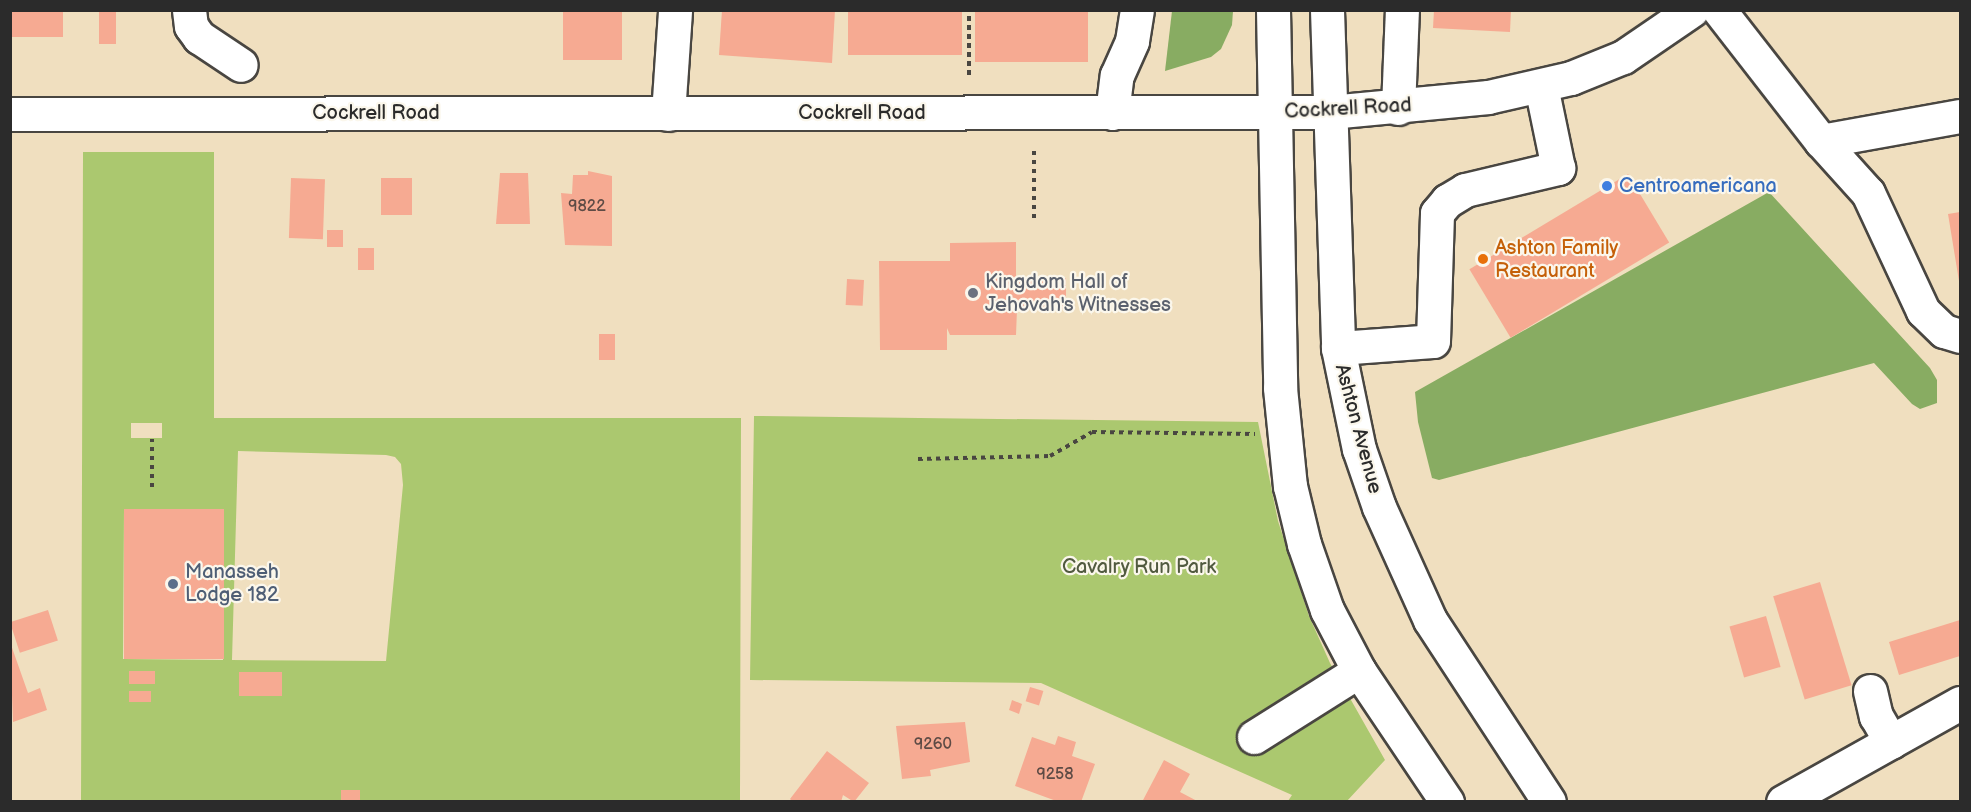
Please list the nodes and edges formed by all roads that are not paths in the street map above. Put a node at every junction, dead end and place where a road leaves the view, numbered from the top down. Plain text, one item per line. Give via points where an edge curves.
1 (189, 10) edge
2 (675, 10) edge
3 (1137, 10) edge
4 (1273, 10) edge
5 (1327, 10) edge
6 (1402, 10) edge
7 (1692, 10) edge
8 (1719, 10) edge
9 (241, 65) dead end
10 (1541, 86) junction
11 (1398, 108) junction
12 (1275, 112) junction
13 (1330, 112) junction
14 (1112, 113) junction
15 (10, 114) edge
16 (668, 114) junction
17 (1960, 116) edge
18 (1821, 141) junction
19 (1960, 336) edge
20 (1338, 348) junction
21 (1359, 671) junction
22 (1870, 691) dead end
23 (1960, 703) edge
24 (1254, 737) dead end
25 (1891, 742) junction
26 (1447, 801) edge
27 (1549, 801) edge
28 (1783, 801) edge

1 - 9 street via 191,26 199,37
2 - 16 street
3 - 14 street via 1131,41 1117,75
4 - 12 street
5 - 13 street, Ashton Avenue
6 - 11 street
7 - 10 street, Cockrell Road via 1615,61
8 - 18 street
10 - 11 street, Cockrell Road
10 - 20 street via 1558,168 1465,190 1437,213 1433,341
11 - 13 street, Cockrell Road
12 - 13 street, Cockrell Road
12 - 14 street, Cockrell Road
12 - 21 street via 1283,434 1304,544 1327,610
13 - 20 street, Ashton Avenue
14 - 16 street, Cockrell Road
15 - 16 street, Cockrell Road
17 - 18 street
18 - 19 street via 1868,193 1923,311 1944,331
20 - 27 street, Ashton Avenue via 1359,449 1403,563 1430,620
21 - 24 street
21 - 26 street
22 - 25 street via 1876,716
23 - 25 street
25 - 28 street

